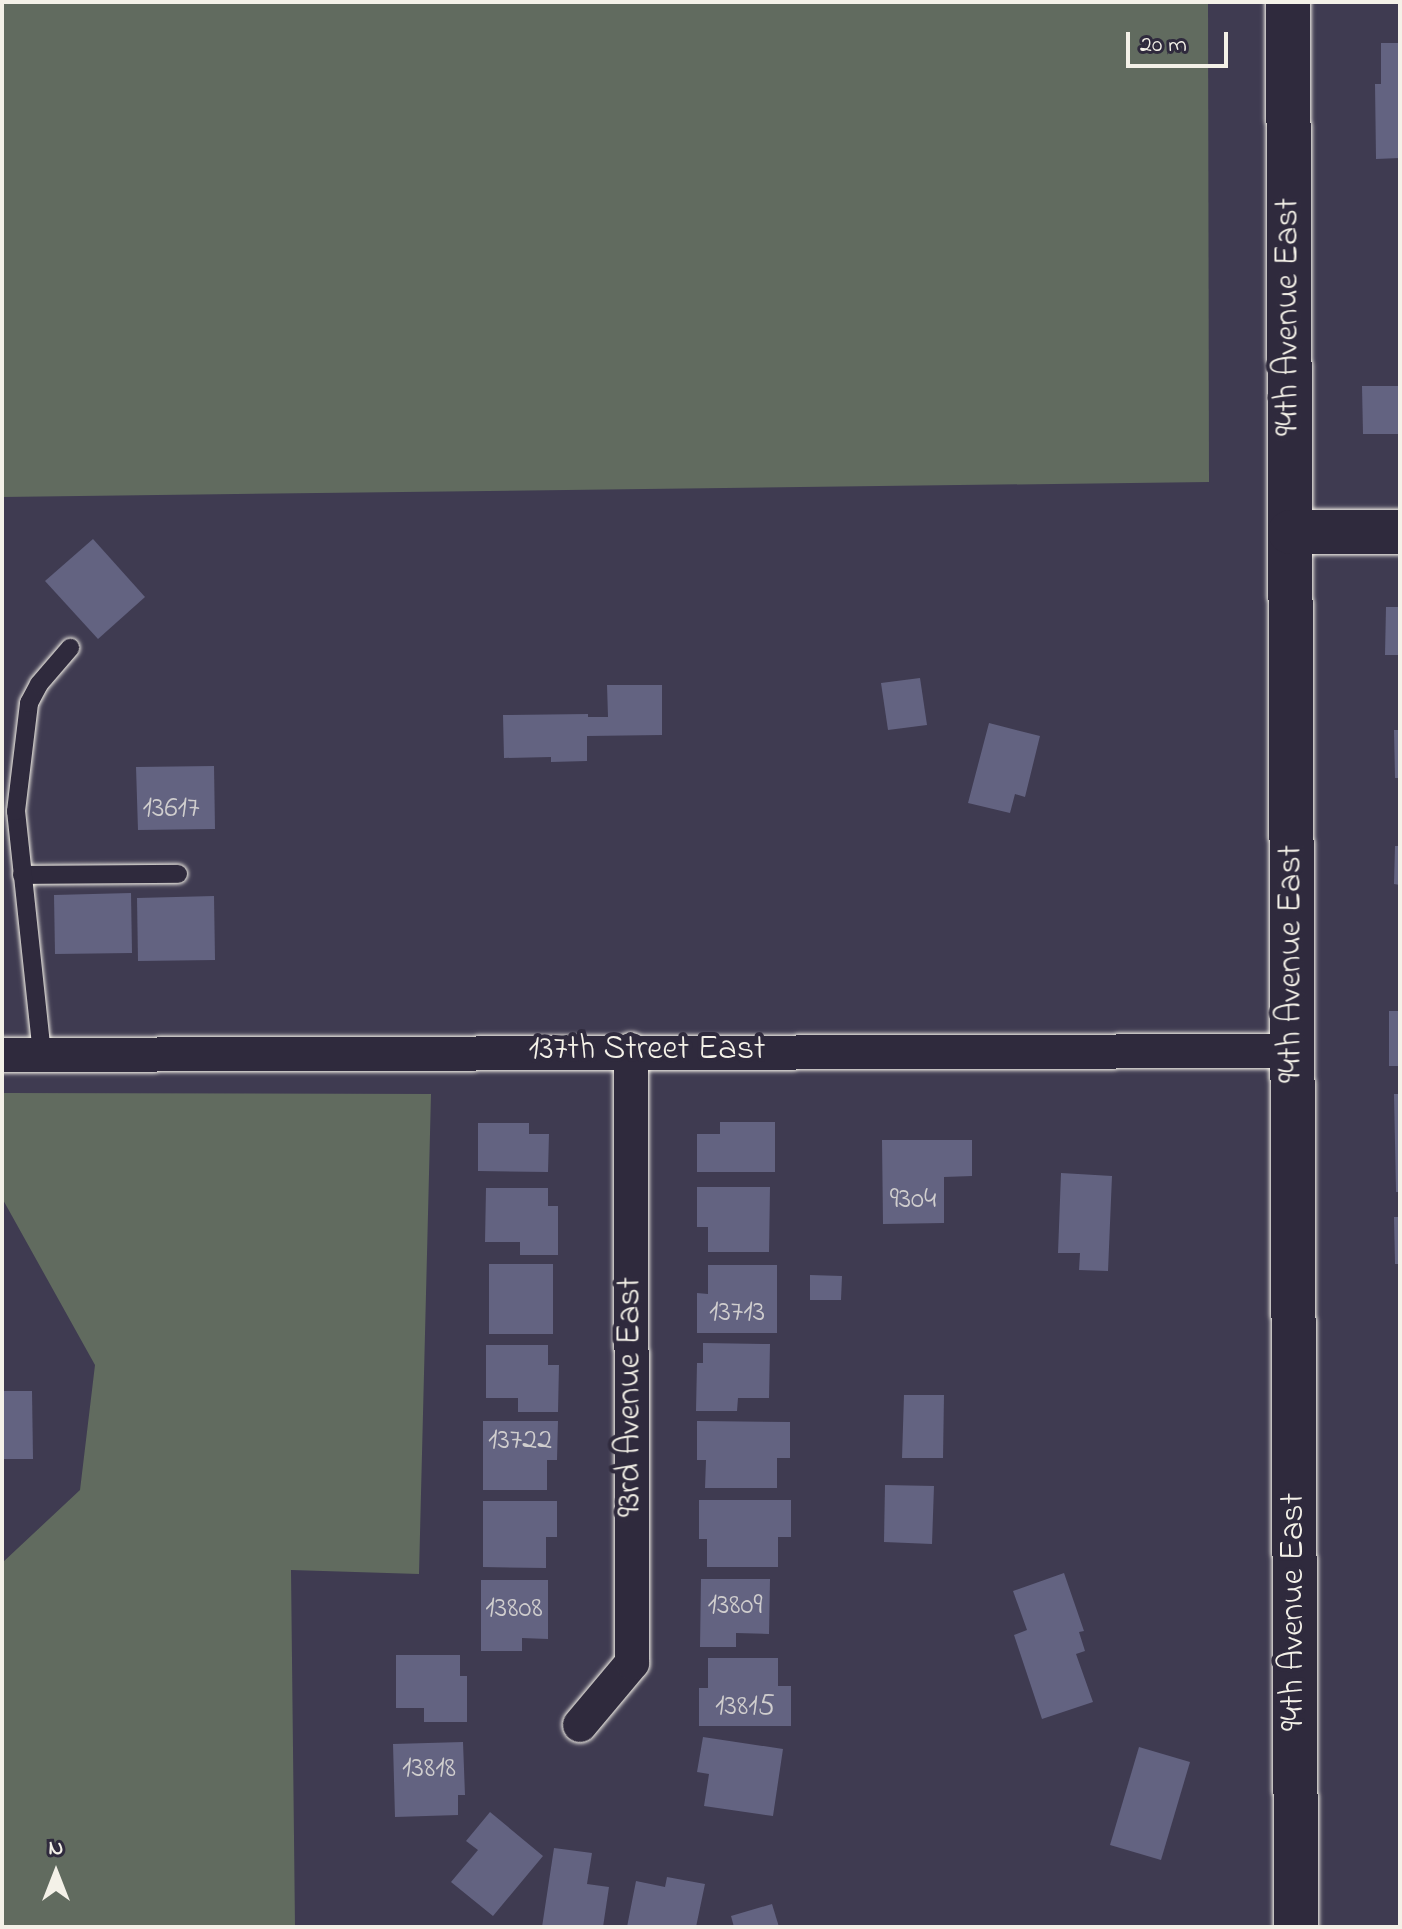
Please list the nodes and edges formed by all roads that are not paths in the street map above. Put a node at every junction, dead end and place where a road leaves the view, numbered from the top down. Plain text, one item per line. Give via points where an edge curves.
1 (1288, 2) edge
2 (1290, 532) junction
3 (1400, 532) edge
4 (70, 648) dead end
5 (178, 874) dead end
6 (22, 875) junction
7 (631, 1050) junction
8 (1293, 1051) junction
9 (42, 1054) junction
10 (2, 1055) edge
11 (580, 1725) dead end
12 (1296, 1927) edge

1 - 2 main road, 94th Avenue East
2 - 3 main road
2 - 8 main road, 94th Avenue East
4 - 6 lane via 29,703 16,811
5 - 6 lane
6 - 9 lane
7 - 8 street, 137th Street East
7 - 9 street, 137th Street East
7 - 11 street, 93rd Avenue East via 632,1663
8 - 12 main road, 94th Avenue East
9 - 10 street, 137th Street East

